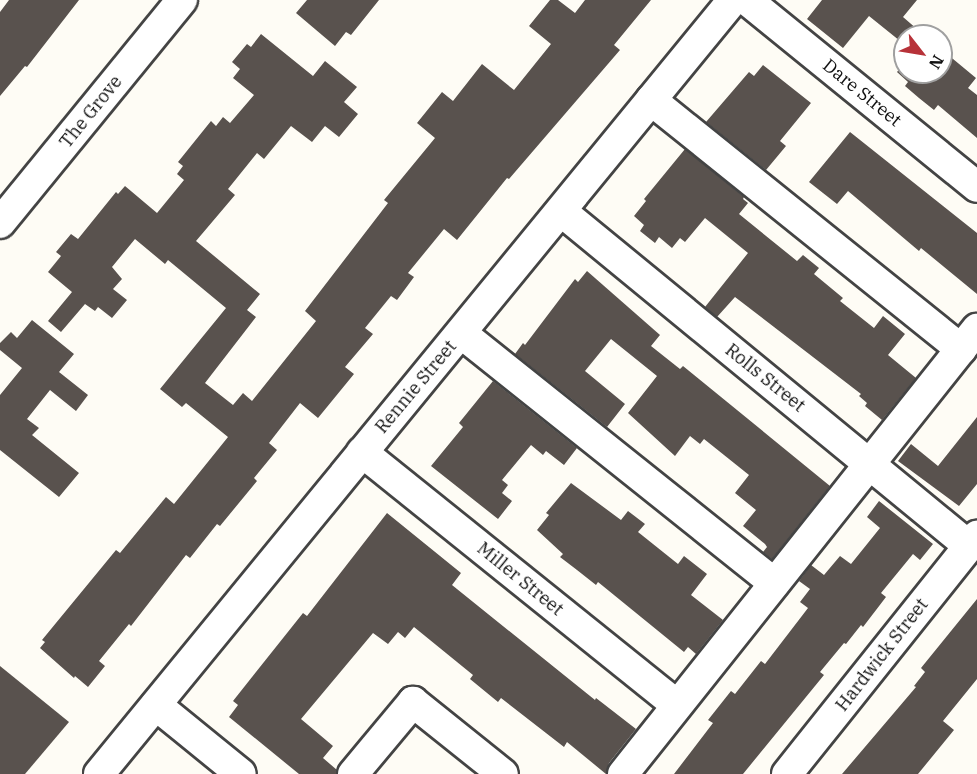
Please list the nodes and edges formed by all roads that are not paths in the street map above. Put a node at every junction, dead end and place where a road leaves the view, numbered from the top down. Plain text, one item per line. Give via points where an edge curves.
1 (182, 0) edge
2 (733, 0) edge
3 (747, 0) edge
4 (651, 100) junction
5 (977, 187) edge
6 (561, 211) junction
7 (0, 223) edge
8 (461, 333) junction
9 (969, 339) edge
10 (362, 452) junction
11 (869, 466) junction
12 (973, 541) edge
13 (774, 583) junction
14 (156, 705) junction
15 (677, 705) junction
16 (99, 774) edge
17 (241, 774) edge
18 (353, 774) edge
19 (503, 774) edge
20 (623, 774) edge
21 (787, 774) edge

1 - 7 street, The Grove
2 - 4 street, Rennie Street
3 - 5 street, Dare Street
4 - 6 street, Rennie Street
4 - 9 street
6 - 8 street, Rennie Street
6 - 11 street, Rolls Street
8 - 10 street, Rennie Street
8 - 13 street
9 - 11 street
10 - 14 street, Rennie Street
10 - 15 street, Miller Street
11 - 12 street, Rolls Street
11 - 13 street
12 - 21 street, Hardwick Street
13 - 15 street
14 - 16 street, Rennie Street
14 - 17 street
15 - 20 street
18 - 19 street via 413,702

